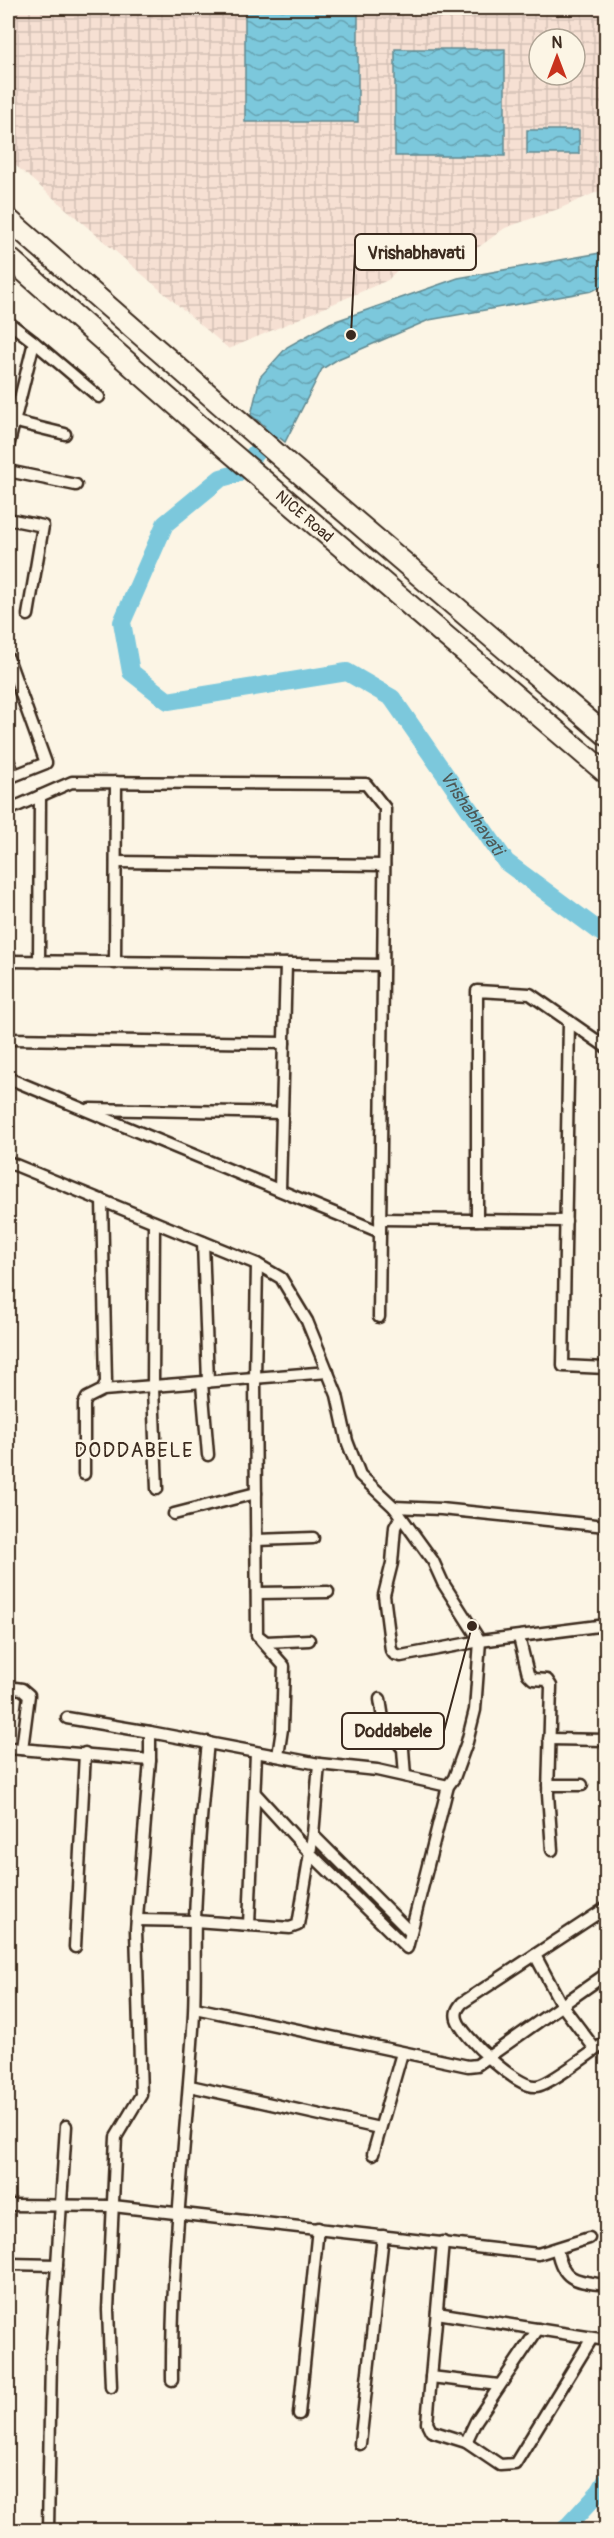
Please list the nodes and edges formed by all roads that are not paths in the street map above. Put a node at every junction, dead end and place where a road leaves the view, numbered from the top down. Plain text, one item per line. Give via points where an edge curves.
1 (8, 219) edge
2 (8, 257) edge
3 (8, 322) edge
4 (34, 342) junction
5 (99, 397) dead end
6 (10, 421) edge
7 (65, 434) dead end
8 (8, 447) edge
9 (8, 471) edge
10 (76, 485) dead end
11 (8, 519) edge
12 (28, 615) dead end
13 (8, 658) edge
14 (606, 735) edge
15 (8, 760) edge
16 (606, 773) edge
17 (11, 777) edge
18 (116, 782) junction
19 (40, 796) junction
20 (8, 810) edge
21 (116, 862) junction
22 (384, 865) junction
23 (8, 961) edge
24 (39, 962) junction
25 (115, 963) junction
26 (286, 964) junction
27 (383, 965) junction
28 (569, 1021) junction
29 (8, 1039) edge
30 (284, 1043) junction
31 (606, 1047) edge
32 (8, 1078) edge
33 (84, 1109) junction
34 (282, 1113) junction
35 (8, 1162) edge
36 (280, 1191) junction
37 (102, 1200) junction
38 (380, 1219) junction
39 (477, 1220) junction
40 (566, 1221) junction
41 (154, 1222) junction
42 (380, 1232) junction
43 (203, 1242) junction
44 (257, 1264) junction
45 (379, 1317) dead end
46 (606, 1368) edge
47 (327, 1372) junction
48 (255, 1379) junction
49 (205, 1383) junction
50 (153, 1388) junction
51 (103, 1390) junction
52 (208, 1455) dead end
53 (84, 1474) dead end
54 (157, 1489) dead end
55 (256, 1493) junction
56 (394, 1507) junction
57 (174, 1514) dead end
58 (400, 1518) junction
59 (606, 1526) edge
60 (313, 1538) dead end
61 (256, 1540) junction
62 (328, 1592) dead end
63 (257, 1593) junction
64 (606, 1625) edge
65 (519, 1637) junction
66 (260, 1639) junction
67 (309, 1640) dead end
68 (480, 1641) junction
69 (8, 1687) edge
70 (381, 1699) dead end
71 (67, 1719) dead end
72 (150, 1732) junction
73 (549, 1739) junction
74 (606, 1740) edge
75 (208, 1743) junction
76 (8, 1748) edge
77 (22, 1749) junction
78 (85, 1753) junction
79 (256, 1753) junction
80 (278, 1756) junction
81 (150, 1760) junction
82 (319, 1764) junction
83 (405, 1776) junction
84 (548, 1785) junction
85 (582, 1785) dead end
86 (448, 1786) junction
87 (255, 1793) junction
88 (313, 1835) junction
89 (552, 1850) dead end
90 (310, 1853) junction
91 (606, 1908) edge
92 (137, 1920) junction
93 (195, 1921) junction
94 (249, 1925) junction
95 (411, 1933) junction
96 (75, 1947) dead end
97 (535, 1955) junction
98 (606, 1974) edge
99 (561, 2004) junction
100 (195, 2008) junction
101 (606, 2042) edge
102 (596, 2049) junction
103 (402, 2053) junction
104 (488, 2057) junction
105 (190, 2086) junction
106 (66, 2126) dead end
107 (379, 2128) junction
108 (373, 2154) dead end
109 (8, 2205) edge
110 (60, 2205) junction
111 (113, 2206) junction
112 (177, 2214) junction
113 (318, 2228) junction
114 (383, 2236) junction
115 (589, 2238) dead end
116 (443, 2242) junction
117 (557, 2250) junction
118 (8, 2264) edge
119 (57, 2265) junction
120 (606, 2284) edge
121 (437, 2313) junction
122 (538, 2329) junction
123 (592, 2338) junction
124 (606, 2340) edge
125 (431, 2377) junction
126 (172, 2380) dead end
127 (499, 2385) junction
128 (111, 2387) dead end
129 (298, 2414) dead end
130 (466, 2442) junction
131 (360, 2444) dead end
132 (48, 2530) edge

1 - 14 highway, NICE Road
2 - 16 highway, NICE Road
3 - 4 street
4 - 5 street
4 - 6 street
6 - 7 street
6 - 8 street
9 - 10 street
11 - 12 street via 43,526
13 - 17 street via 46,763
15 - 17 street
18 - 19 street via 72,782
18 - 21 street
18 - 22 street via 366,784 385,808
19 - 20 street
19 - 24 street
21 - 22 street
21 - 25 street
22 - 27 street
23 - 24 street
24 - 25 street
25 - 26 street
26 - 27 street
26 - 30 street
27 - 38 street
28 - 31 street
28 - 39 street via 530,994 477,990
28 - 40 street
29 - 30 street
30 - 34 street
32 - 33 street
33 - 34 street
33 - 36 street
34 - 36 street
35 - 37 street
36 - 42 street
37 - 41 street
37 - 51 street via 106,1382
38 - 39 street
38 - 42 street
39 - 40 street
40 - 46 street via 563,1366
41 - 43 street
41 - 50 street
42 - 45 street
43 - 44 street
43 - 49 street
44 - 47 street via 281,1278 306,1321
44 - 48 street
47 - 48 street
47 - 56 street via 360,1475
48 - 49 street
48 - 55 street
49 - 50 street
49 - 52 street
50 - 51 street
50 - 54 street
51 - 53 street via 85,1402
55 - 57 street
55 - 61 street
56 - 58 street
56 - 59 street
58 - 68 street via 433,1561
58 - 68 street via 395,1527 384,1595 391,1650 402,1656
60 - 61 street
61 - 63 street
62 - 63 street
63 - 66 street
64 - 65 street
65 - 68 street
65 - 73 street via 528,1674 533,1679 547,1680 551,1686
66 - 67 street
66 - 80 street via 284,1666
68 - 86 street via 475,1710 467,1742
69 - 77 street via 22,1689 29,1695
70 - 83 street via 384,1725 403,1749
71 - 72 street
72 - 75 street
72 - 81 street
73 - 74 street
73 - 84 street
75 - 79 street
75 - 93 street
76 - 77 street
77 - 78 street
78 - 81 street
78 - 96 street
79 - 80 street
79 - 87 street
80 - 82 street
81 - 92 street
82 - 83 street
82 - 88 street
83 - 86 street
84 - 85 street
84 - 89 street
86 - 95 street
87 - 90 street
87 - 94 street
88 - 90 street
88 - 95 street
90 - 94 street via 298,1925
90 - 95 street via 407,1948
91 - 97 street
92 - 93 street
92 - 111 street via 141,2095 116,2138
93 - 94 street
93 - 100 street
97 - 99 street
97 - 104 street via 457,2010 457,2022
98 - 99 street
99 - 102 street
99 - 104 street
100 - 103 street
100 - 105 street
101 - 102 street
102 - 104 street via 537,2086 517,2081
103 - 104 street via 468,2066
103 - 107 street
105 - 107 street
105 - 112 street
106 - 110 street
107 - 108 street
109 - 110 street
110 - 111 street
110 - 119 street
111 - 112 street
111 - 128 street via 108,2310
112 - 113 street
112 - 126 street
113 - 114 street
113 - 129 street
114 - 116 street
114 - 131 street
115 - 117 street
116 - 117 street via 538,2254
116 - 121 street
117 - 120 street via 560,2265 568,2276 579,2282
118 - 119 street
119 - 132 street
121 - 122 street
121 - 125 street
122 - 123 street
122 - 127 street
123 - 124 street
123 - 130 street via 515,2464 500,2465
125 - 127 street
125 - 130 street via 428,2428
127 - 130 street

